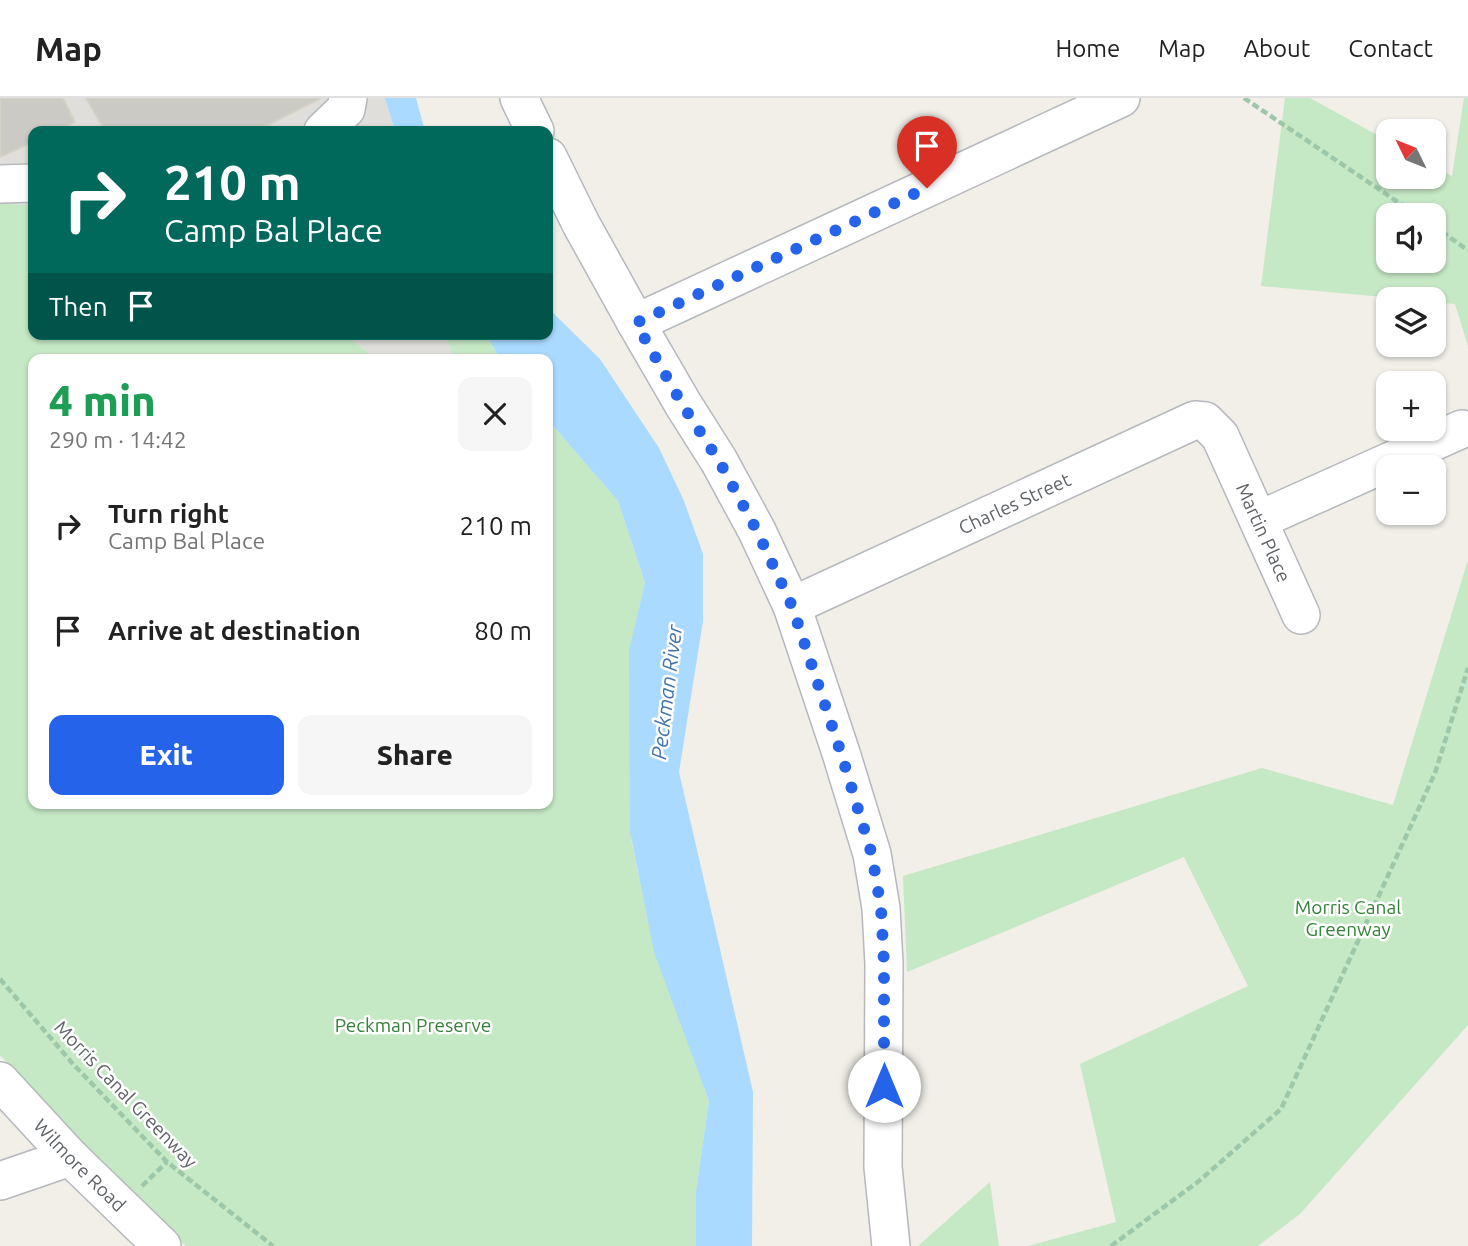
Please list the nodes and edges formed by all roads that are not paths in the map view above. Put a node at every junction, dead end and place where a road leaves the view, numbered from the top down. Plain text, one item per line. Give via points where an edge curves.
1 (348, 98) edge
2 (519, 98) edge
3 (1121, 98) edge
4 (328, 126) edge
5 (533, 126) edge
6 (553, 167) edge
7 (28, 183) edge
8 (0, 184) edge
9 (636, 323) junction
10 (1462, 429) dead end
11 (1227, 450) joint
12 (1259, 520) junction
13 (792, 606) junction
14 (1301, 615) dead end
15 (0, 1081) edge
16 (70, 1157) junction
17 (0, 1181) edge
18 (162, 1246) edge
19 (891, 1246) edge

1 - 4 street via 346,109
2 - 5 street
3 - 9 street
6 - 9 street
7 - 8 street
9 - 13 street via 719,461
10 - 12 street
11 - 12 street, Martin Place
11 - 13 street, Charles Street via 1205,421 1195,420
12 - 14 street, Martin Place
13 - 19 street via 872,855 881,908 883,1167
15 - 16 street, Wilmore Road
16 - 17 street
16 - 18 street, Wilmore Road

